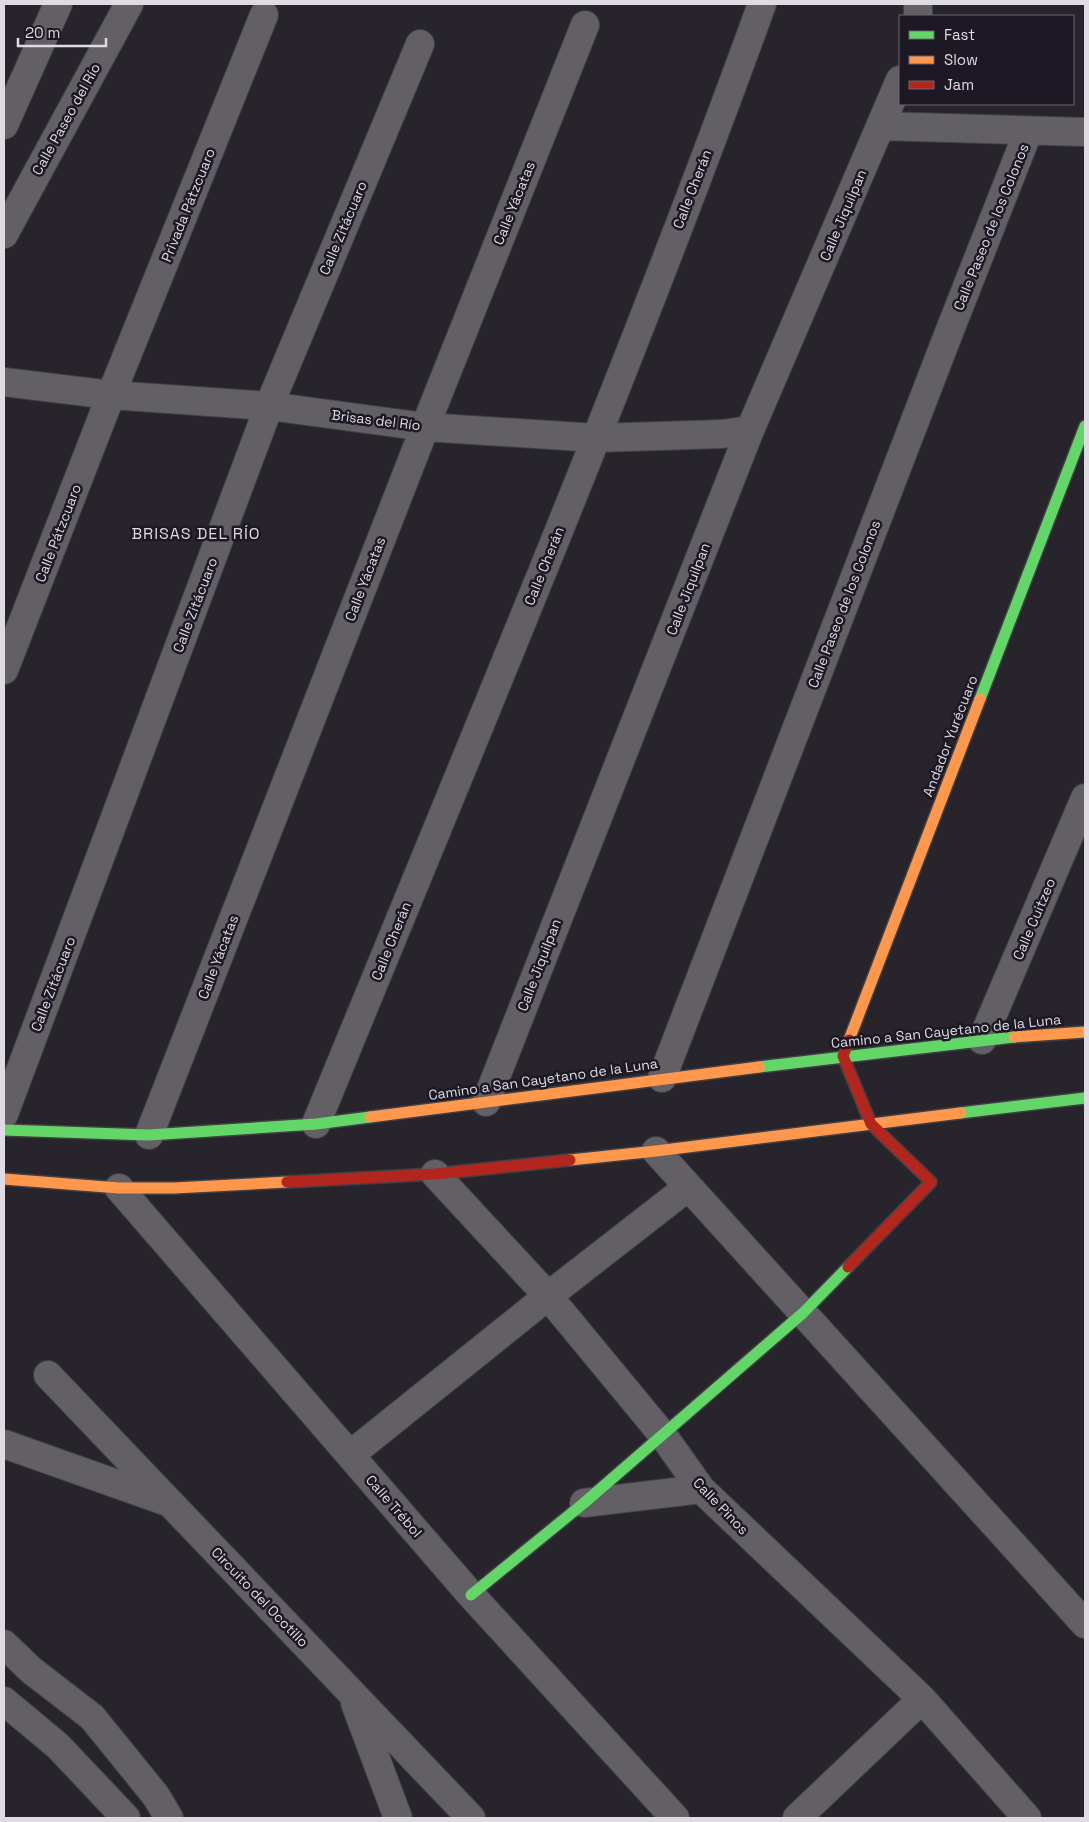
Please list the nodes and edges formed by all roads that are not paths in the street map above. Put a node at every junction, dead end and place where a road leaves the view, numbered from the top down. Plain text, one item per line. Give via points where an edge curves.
1 (58, 4) edge
2 (129, 4) edge
3 (762, 4) edge
4 (264, 15) dead end
5 (585, 25) dead end
6 (420, 44) dead end
7 (899, 83) edge
8 (4, 125) edge
9 (882, 126) junction
10 (1028, 132) junction
11 (1085, 132) edge
12 (4, 234) edge
13 (4, 382) edge
14 (111, 395) junction
15 (269, 406) junction
16 (1085, 426) edge
17 (425, 427) junction
18 (750, 430) junction
19 (596, 438) junction
20 (4, 670) edge
21 (1085, 798) edge
22 (1085, 1032) edge
23 (982, 1040) junction
24 (843, 1056) junction
25 (662, 1078) junction
26 (1085, 1098) edge
27 (486, 1102) junction
28 (4, 1114) edge
29 (316, 1124) junction
30 (871, 1124) junction
31 (4, 1130) edge
32 (149, 1135) junction
33 (656, 1151) junction
34 (436, 1174) junction
35 (4, 1179) edge
36 (688, 1187) junction
37 (119, 1188) junction
38 (548, 1296) junction
39 (803, 1313) junction
40 (48, 1376) dead end
41 (662, 1434) junction
42 (4, 1444) edge
43 (350, 1455) junction
44 (701, 1489) junction
45 (170, 1503) junction
46 (584, 1503) junction
47 (471, 1595) junction
48 (1085, 1624) edge
49 (4, 1644) edge
50 (351, 1693) junction
51 (922, 1699) junction
52 (4, 1701) edge
53 (126, 1818) edge
54 (169, 1818) edge
55 (398, 1818) edge
56 (471, 1818) edge
57 (675, 1818) edge
58 (797, 1818) edge
59 (1027, 1818) edge

1 - 8 street
2 - 12 street, Calle Paseo del Río
3 - 19 street, Calle Cherán
4 - 14 street, Privada Pátzcuaro
5 - 17 street, Calle Yácatas
6 - 15 street, Calle Zitácuaro
7 - 9 street, Calle Jiquilpan
9 - 10 street
9 - 18 street, Calle Jiquilpan
10 - 11 street
10 - 25 street, Calle Paseo de los Colonos
13 - 14 street, Brisas del Río
14 - 15 street, Brisas del Río
14 - 20 street, Calle Pátzcuaro
15 - 17 street, Brisas del Río
15 - 28 street, Calle Zitácuaro
16 - 24 street, Andador Yurécuaro
17 - 19 street, Brisas del Río
17 - 32 street, Calle Yácatas
18 - 19 street, Brisas del Río via 722,434
18 - 27 street, Calle Jiquilpan
19 - 29 street, Calle Cherán
21 - 23 street, Calle Cuitzeo
22 - 23 street, Camino a San Cayetano de la Luna
23 - 24 street, Camino a San Cayetano de la Luna
24 - 25 street, Camino a San Cayetano de la Luna
24 - 30 street
25 - 27 street, Camino a San Cayetano de la Luna
26 - 30 street
27 - 29 street, Camino a San Cayetano de la Luna
29 - 32 street, Camino a San Cayetano de la Luna
30 - 33 street
30 - 39 street via 931,1182
31 - 32 street, Camino a San Cayetano de la Luna
33 - 34 street
33 - 36 street
34 - 37 street
34 - 38 street, Calle Pinos
35 - 37 street
36 - 38 street
36 - 39 street
37 - 43 street, Calle Trébol
38 - 41 street, Calle Pinos
38 - 43 street
39 - 41 street
39 - 48 street
40 - 45 street
41 - 44 street, Calle Pinos
41 - 46 street
42 - 45 street, Circuito del Ocotillo
43 - 47 street, Calle Trébol
44 - 46 street
44 - 51 street, Calle Pinos
45 - 50 street, Circuito del Ocotillo
46 - 47 street
47 - 57 street, Calle Trébol
49 - 54 street via 31,1670 92,1717 156,1796
50 - 55 street
50 - 56 street, Circuito del Ocotillo
51 - 58 street
51 - 59 street, Calle Pinos
52 - 53 street via 58,1746

